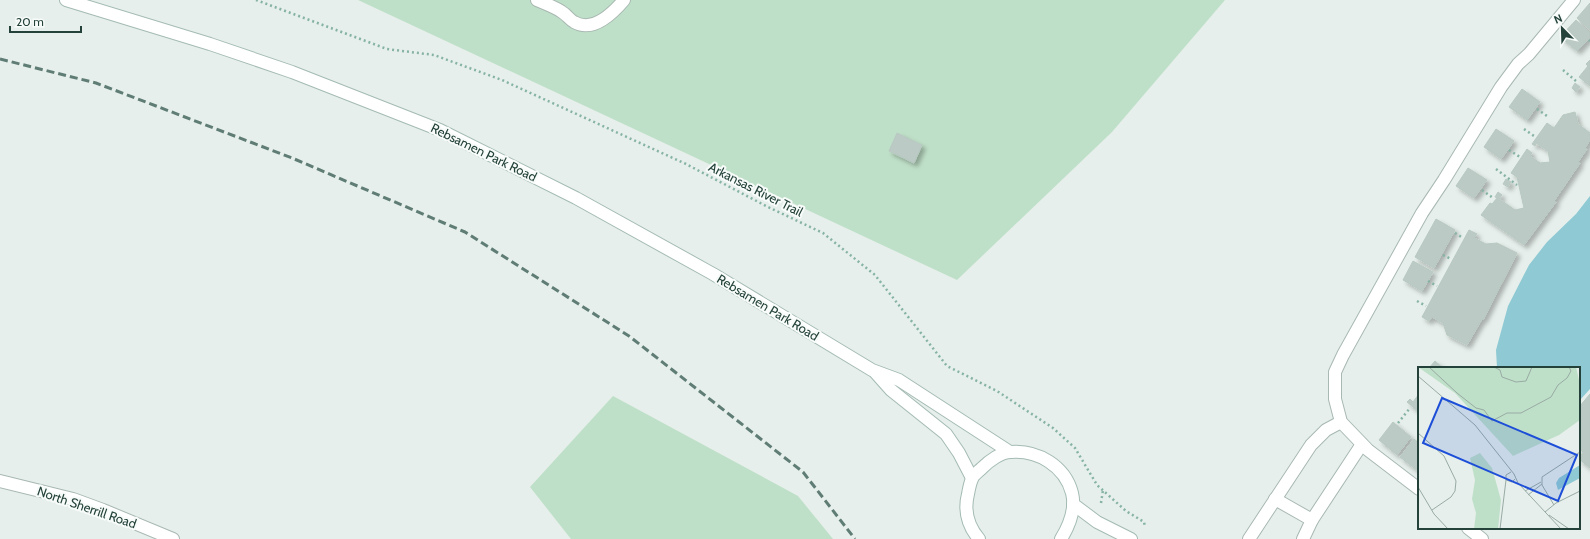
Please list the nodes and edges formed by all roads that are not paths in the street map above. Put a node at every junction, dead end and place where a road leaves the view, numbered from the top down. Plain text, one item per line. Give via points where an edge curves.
1 (66, 0) edge
2 (537, 0) edge
3 (624, 0) edge
4 (1574, 0) edge
5 (872, 370) junction
6 (1341, 422) junction
7 (1362, 444) junction
8 (1010, 452) junction
9 (972, 478) junction
10 (0, 481) edge
11 (1418, 488) edge
12 (1275, 499) junction
13 (1073, 504) junction
14 (1312, 520) junction
15 (1469, 529) edge
16 (173, 539) edge
17 (978, 539) edge
18 (1061, 539) edge
19 (1131, 539) edge
20 (1249, 539) edge
21 (1303, 539) edge
22 (1482, 539) edge

1 - 5 street, Rebsamen Park Road via 292,72 440,130 576,198 706,270
2 - 3 street via 584,25 599,22 615,11
4 - 6 street via 1501,87 1396,257 1336,372 1335,399
5 - 8 street, Rebsamen Park Road via 899,380
5 - 9 street, Rebsamen Park Road via 891,390 946,434
6 - 7 street
6 - 12 street via 1326,430 1311,445
7 - 11 street
7 - 14 street
8 - 9 street via 988,463
8 - 13 street, Rebsamen Park Road via 1028,453 1056,466 1072,493
9 - 17 street via 966,501 967,517
10 - 16 street, North Sherrill Road via 72,499
12 - 14 street
12 - 20 street
13 - 18 street, Rebsamen Park Road via 1069,525
13 - 19 street via 1097,522
14 - 21 street
15 - 22 street

